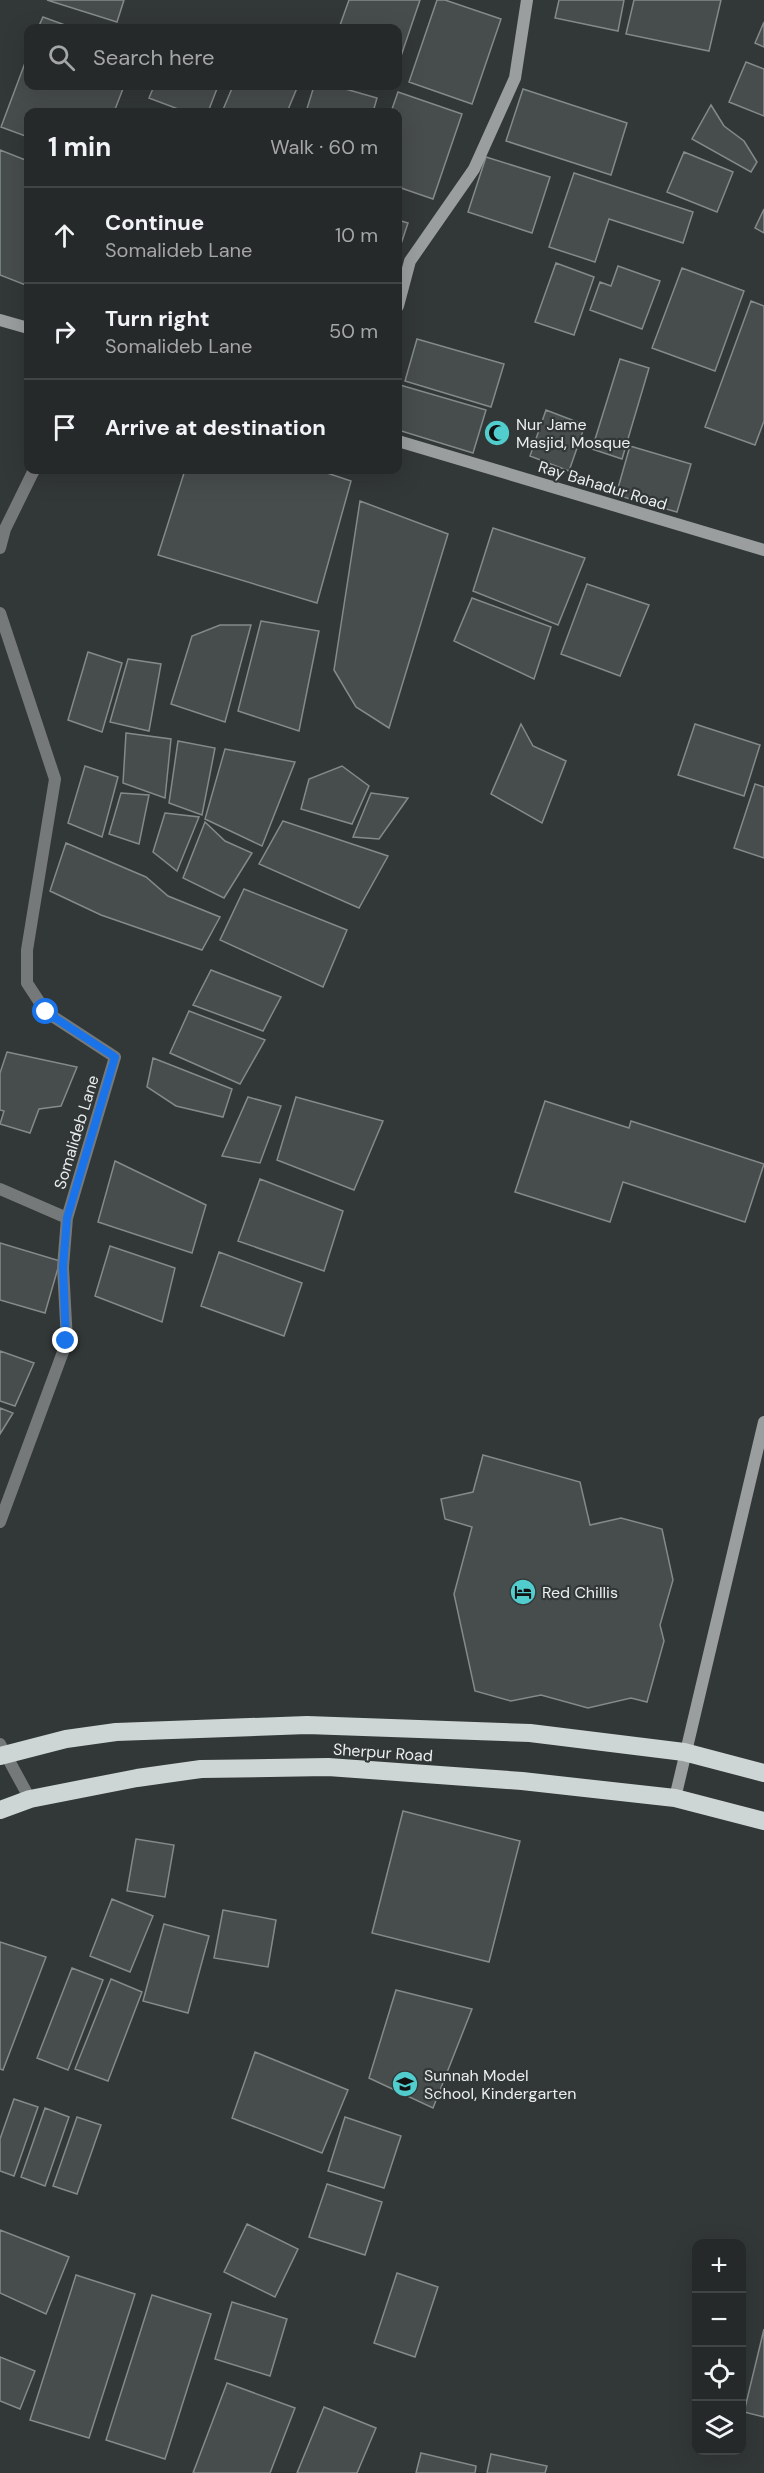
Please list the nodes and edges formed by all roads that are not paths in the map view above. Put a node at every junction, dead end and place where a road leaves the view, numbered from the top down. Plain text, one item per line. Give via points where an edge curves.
1 (527, 0) edge
2 (402, 291) edge
3 (0, 320) edge
4 (24, 327) edge
5 (402, 442) edge
6 (32, 474) edge
7 (0, 548) edge
8 (764, 550) edge
9 (0, 613) edge
10 (0, 1189) edge
11 (67, 1218) junction
12 (764, 1422) edge
13 (0, 1522) edge
14 (2, 1752) edge
15 (684, 1752) junction
16 (764, 1773) edge
17 (675, 1798) junction
18 (30, 1799) junction
19 (0, 1810) edge
20 (764, 1821) edge

1 - 2 street via 515,78 474,169 410,261
3 - 4 street
5 - 8 street, Ray Bahadur Road
6 - 7 street via 4,529
9 - 11 street, Somalideb Lane via 56,779 27,950 27,983 46,1012 115,1057
10 - 11 street
11 - 13 street, Somalideb Lane via 63,1267 66,1341
12 - 15 street
14 - 15 highway, Sherpur Road via 116,1732 307,1725 530,1733
14 - 18 street
15 - 16 highway, Sherpur Road
15 - 17 street
17 - 18 highway, Sherpur Road via 522,1781 328,1767 201,1769
17 - 20 highway, Sherpur Road
18 - 19 highway, Sherpur Road

